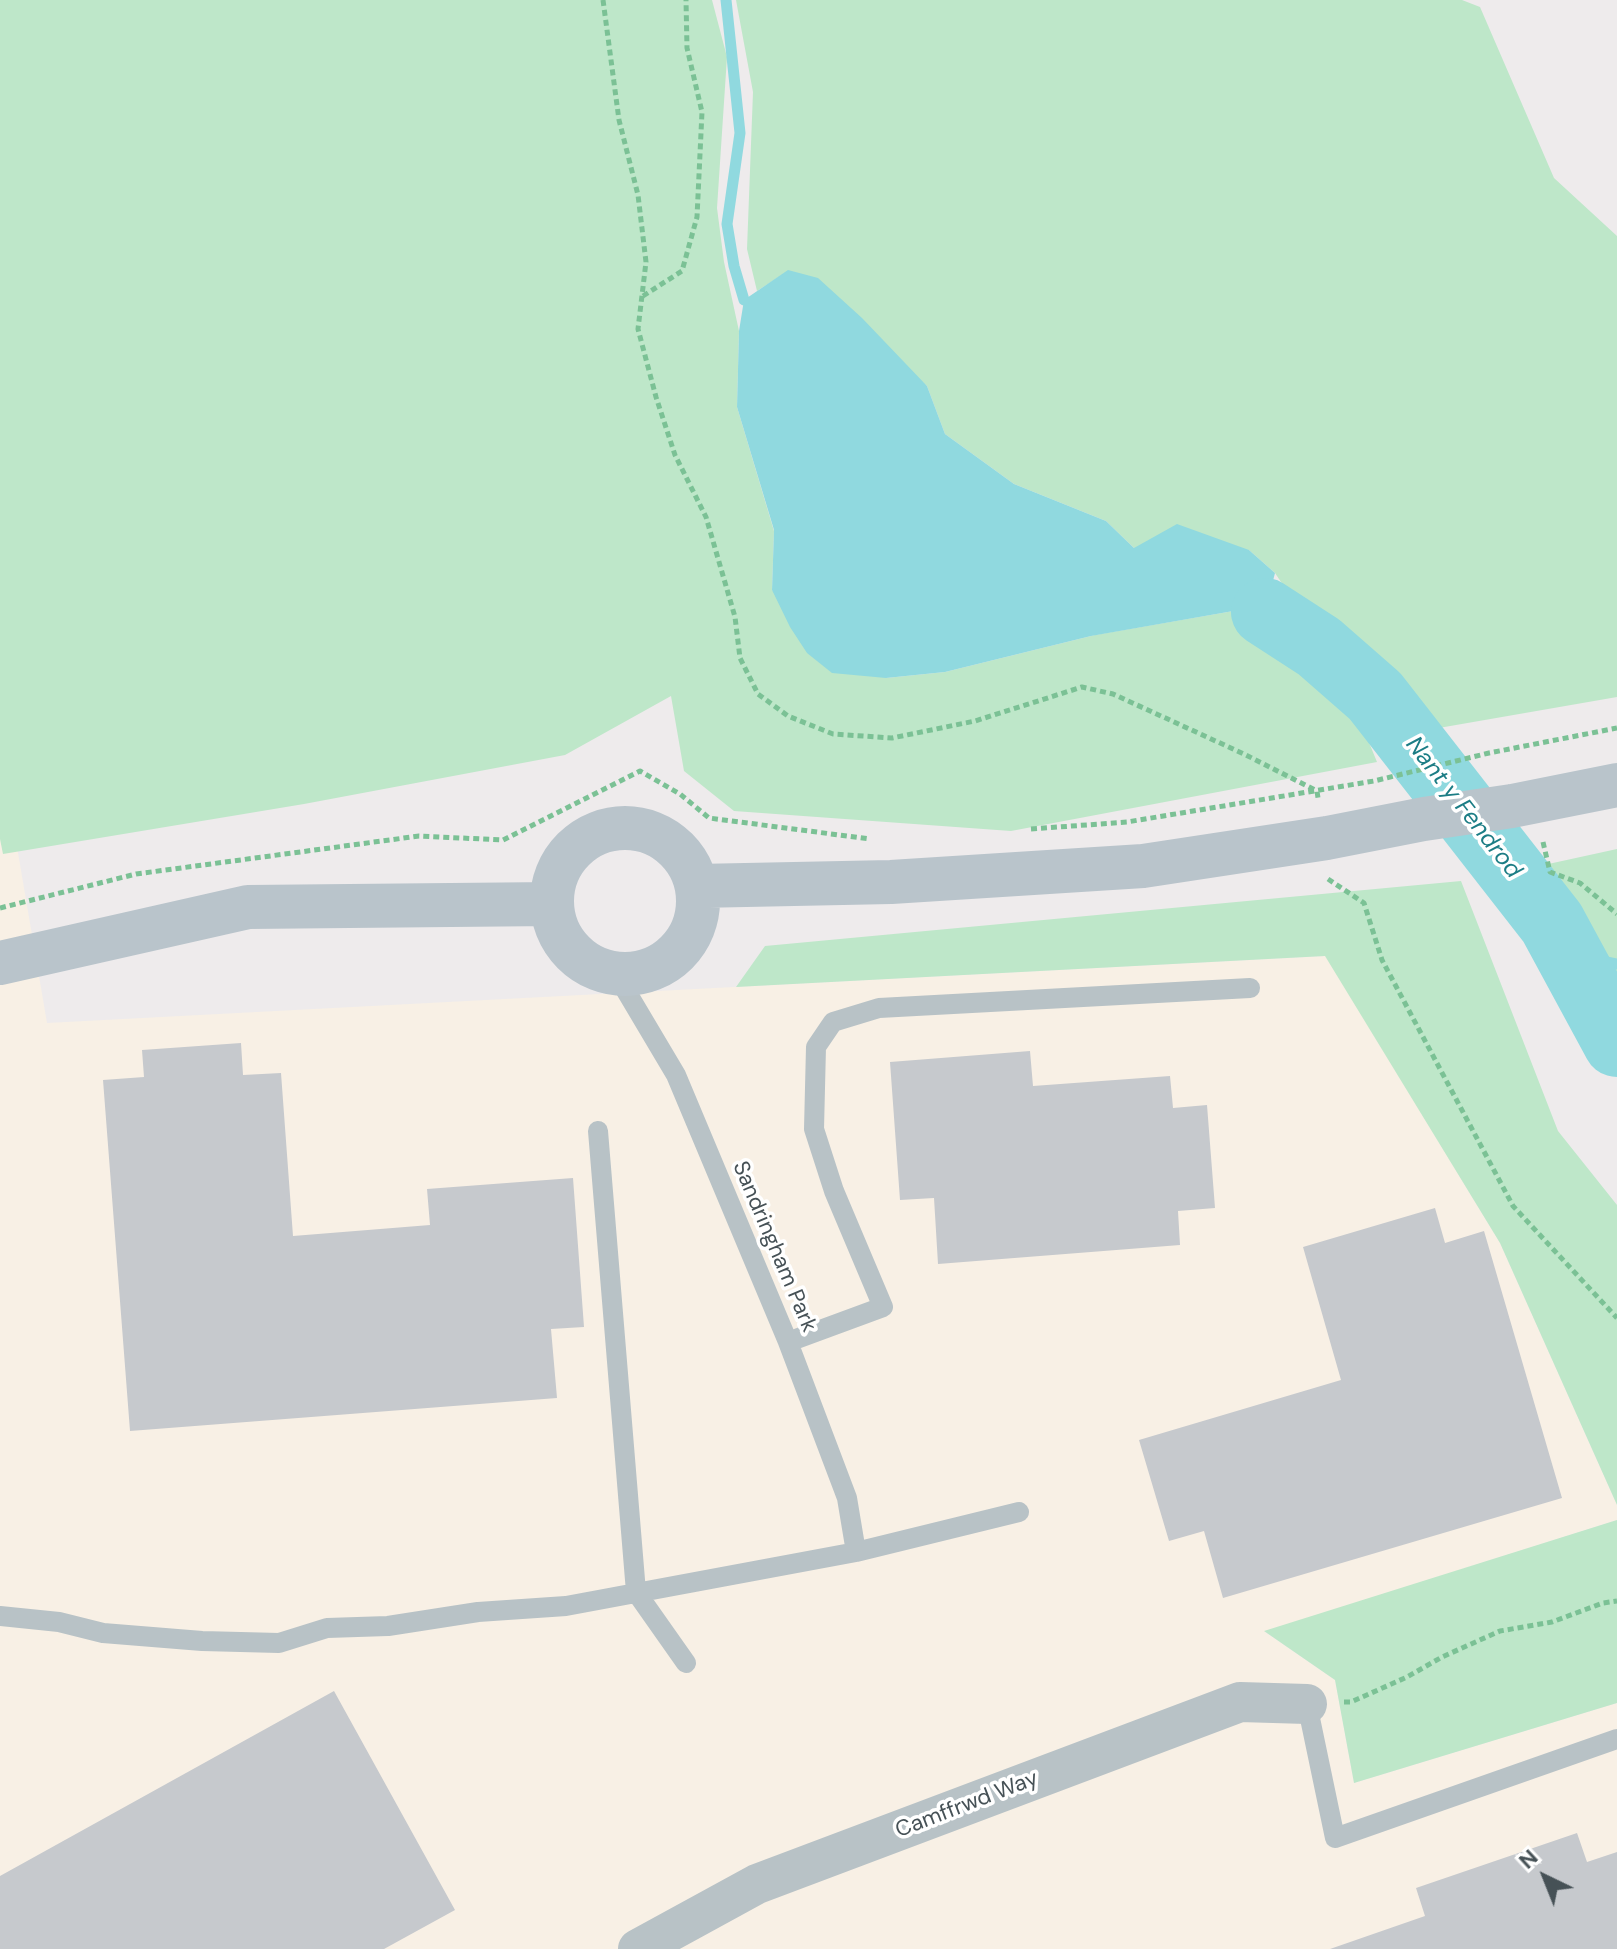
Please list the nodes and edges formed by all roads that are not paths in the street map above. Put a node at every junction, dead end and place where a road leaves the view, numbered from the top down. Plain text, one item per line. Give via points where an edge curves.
1 (1617, 785) edge
2 (697, 886) junction
3 (552, 904) junction
4 (0, 963) edge
5 (616, 974) junction
6 (1250, 988) dead end
7 (598, 1131) dead end
8 (788, 1342) junction
9 (1019, 1512) dead end
10 (856, 1552) junction
11 (636, 1592) junction
12 (0, 1616) edge
13 (686, 1663) dead end
14 (1307, 1704) joint
15 (1617, 1739) edge
16 (638, 1949) edge

1 - 2 main road via 1143,866 891,882
2 - 3 main road via 680,852 647,831 621,828 595,834 574,849 556,878
2 - 5 main road via 698,912 681,949 661,965 637,974
3 - 4 main road via 248,907
3 - 5 main road via 558,932 572,952 591,967
5 - 8 lane, Sandringham Park via 676,1075
6 - 8 lane via 879,1008 833,1022 816,1047 814,1129 883,1307
7 - 11 lane
8 - 10 lane, Sandringham Park via 847,1498
9 - 10 lane
10 - 11 lane
11 - 12 lane via 566,1606 327,1628 279,1643 103,1633
11 - 13 lane
14 - 15 lane via 1335,1838
14 - 16 street, Camffrwd Way via 1240,1702 757,1884

